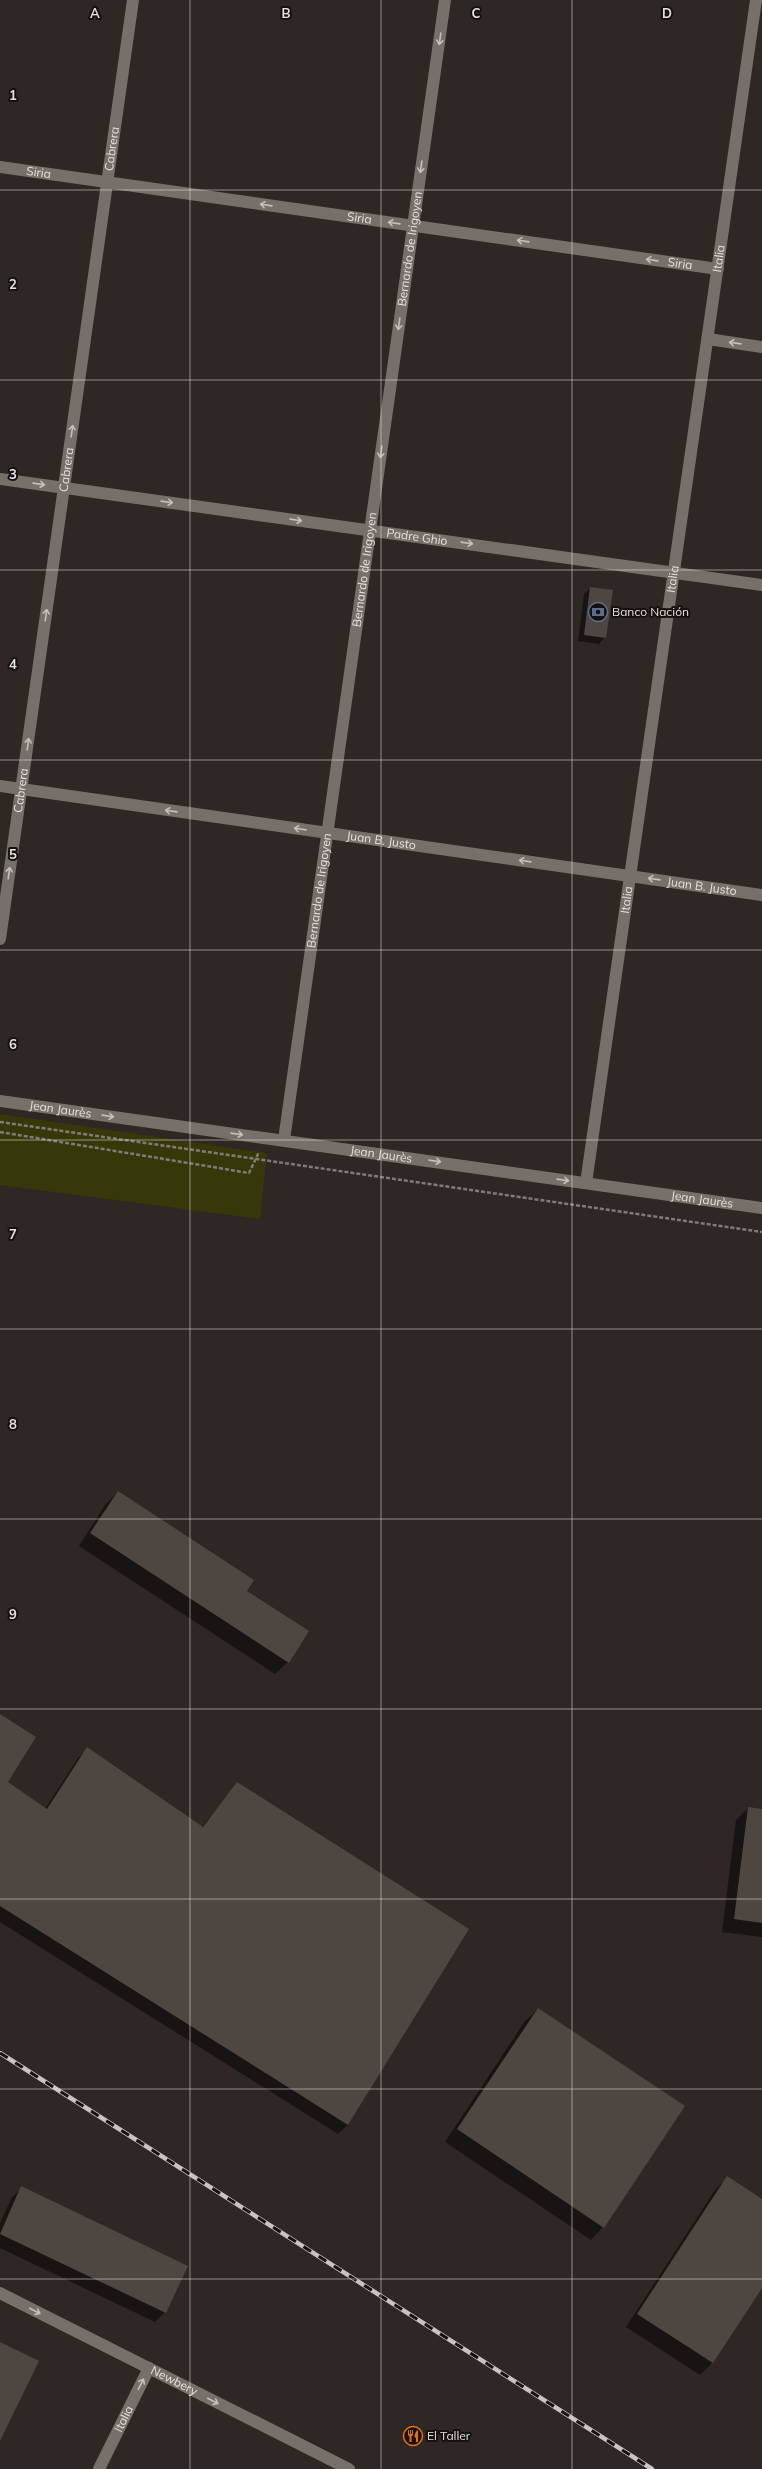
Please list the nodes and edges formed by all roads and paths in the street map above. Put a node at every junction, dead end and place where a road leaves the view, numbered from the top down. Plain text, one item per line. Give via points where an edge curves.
1 (133, 0) edge
2 (445, 0) edge
3 (756, 0) edge
4 (757, 38) edge
5 (0, 167) edge
6 (107, 182) junction
7 (413, 226) junction
8 (718, 269) junction
9 (708, 340) junction
10 (762, 347) edge
11 (0, 479) edge
12 (64, 488) junction
13 (370, 530) junction
14 (675, 572) junction
15 (762, 585) edge
16 (0, 786) edge
17 (21, 789) junction
18 (327, 833) junction
19 (631, 876) junction
20 (762, 895) edge
21 (0, 939) edge
22 (0, 1100) edge
23 (0, 1122) edge
24 (0, 1132) edge
25 (265, 1138) junction
26 (284, 1140) junction
27 (256, 1159) junction
28 (586, 1183) junction
29 (762, 1208) edge
30 (762, 1232) edge
31 (0, 2293) edge
32 (149, 2368) junction
33 (98, 2469) edge
34 (349, 2469) edge

1 - 6 street, Cabrera
2 -> 7 street, Bernardo de Irigoyen
3 - 4 street, Italia
4 - 8 street, Italia
5 - 6 street, Siria
7 -> 6 street, Siria
12 -> 6 street, Cabrera
8 -> 7 street, Siria
7 -> 13 street, Bernardo de Irigoyen
8 - 9 street, Italia
10 -> 9 street
9 - 14 street, Italia
11 -> 12 street, Padre Ghio
12 -> 13 street, Padre Ghio
17 -> 12 street, Cabrera
13 -> 14 street, Padre Ghio
13 - 18 street, Bernardo de Irigoyen
14 - 15 street, Padre Ghio
14 - 19 street, Italia
16 - 17 street, Juan B. Justo
18 -> 17 street, Juan B. Justo
21 -> 17 street, Cabrera
19 -> 18 street, Juan B. Justo
18 - 26 street, Bernardo de Irigoyen
20 -> 19 street, Juan B. Justo
19 - 28 street, Italia
22 -> 25 street, Jean Jaurès
23 - 27 path
24 - 27 path via 249,1173
25 - 26 street, Jean Jaurès
25 - 27 path
26 -> 28 street, Jean Jaurès
27 - 30 path
28 - 29 street, Jean Jaurès
31 -> 32 street, Newbery
33 -> 32 street, Italia
32 -> 34 street, Newbery

